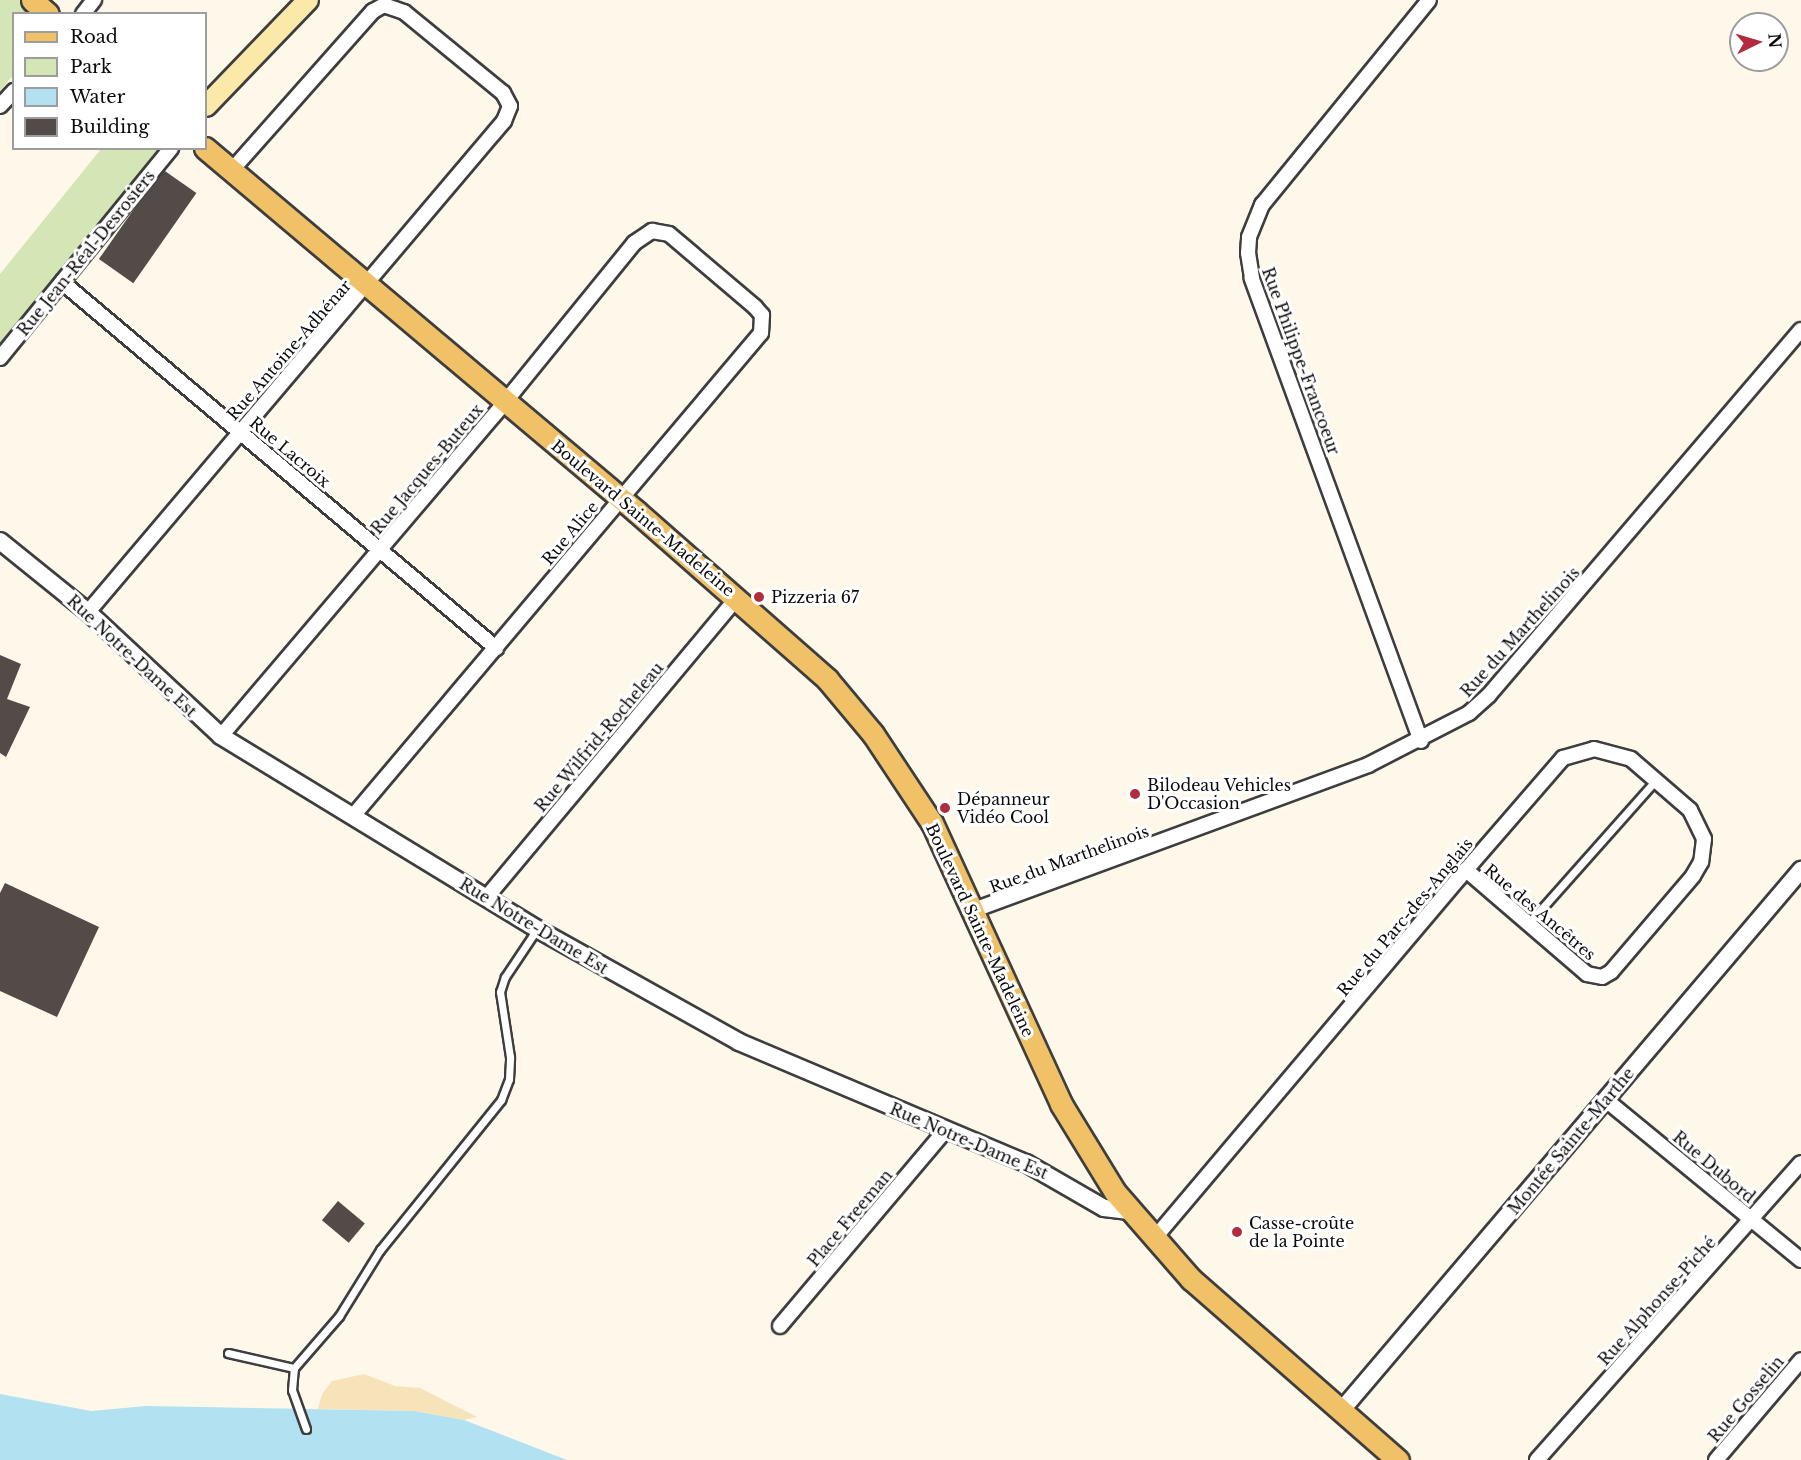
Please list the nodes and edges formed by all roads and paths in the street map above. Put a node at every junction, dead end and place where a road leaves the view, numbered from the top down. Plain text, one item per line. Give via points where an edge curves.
1 (32, 0) edge
2 (94, 0) edge
3 (308, 0) edge
4 (1429, 0) edge
5 (46, 12) edge
6 (85, 12) edge
7 (12, 93) edge
8 (207, 105) edge
9 (0, 106) edge
10 (169, 150) edge
11 (207, 150) edge
12 (232, 170) junction
13 (661, 231) joint
14 (62, 282) junction
15 (367, 285) junction
16 (1801, 330) edge
17 (0, 358) edge
18 (505, 402) junction
19 (239, 432) junction
20 (621, 499) junction
21 (0, 541) edge
22 (380, 550) junction
23 (737, 598) junction
24 (87, 612) junction
25 (496, 648) junction
26 (221, 736) junction
27 (1421, 741) junction
28 (1656, 780) junction
29 (354, 815) junction
30 (1704, 843) joint
31 (1466, 870) junction
32 (1801, 870) edge
33 (486, 898) junction
34 (974, 910) junction
35 (1528, 924) junction
36 (537, 929) junction
37 (1606, 1100) junction
38 (945, 1131) junction
39 (1801, 1163) edge
40 (1129, 1211) junction
41 (1752, 1220) junction
42 (1153, 1240) junction
43 (1801, 1260) edge
44 (780, 1326) dead end
45 (228, 1353) dead end
46 (1801, 1360) edge
47 (294, 1368) junction
48 (1340, 1412) junction
49 (306, 1429) dead end
50 (1398, 1460) edge
51 (1538, 1460) edge
52 (1716, 1460) edge

1 - 5 main road
2 - 6 street
3 - 8 main road
4 - 27 street, Rue Philippe-Francoeur via 1262,205 1249,237 1248,253 1252,278
7 - 9 street
10 - 14 street, Rue Jean-Réal-Desrosiers
11 - 12 main road, Boulevard Sainte-Madeleine
12 - 15 main road, Boulevard Sainte-Madeleine
12 - 15 street, Rue Antoine-Adhénar via 373,11 384,5 404,12 503,93 510,106 504,121
13 - 18 street, Rue Jacques-Buteux via 645,234 634,243
13 - 20 street, Rue Alice via 679,241 755,307 762,315 763,327
14 - 17 street, Rue Jean-Réal-Desrosiers
14 - 19 street, Rue Lacroix
15 - 18 main road, Boulevard Sainte-Madeleine
15 - 19 street, Rue Antoine-Adhénar
16 - 27 street, Rue du Marthelinois via 1489,696 1460,719
18 - 20 main road, Boulevard Sainte-Madeleine
18 - 22 street, Rue Jacques-Buteux
19 - 22 street, Rue Lacroix
19 - 24 street, Rue Antoine-Adhénar
20 - 23 main road, Boulevard Sainte-Madeleine
20 - 25 street, Rue Alice
21 - 24 street, Rue Notre-Dame Est
22 - 25 street, Rue Lacroix
22 - 26 street, Rue Jacques-Buteux
23 - 33 street, Rue Wilfrid-Rocheleau
23 - 34 main road, Boulevard Sainte-Madeleine via 813,664 873,735 927,815
24 - 26 street, Rue Notre-Dame Est
25 - 29 street, Rue Alice
26 - 29 street, Rue Notre-Dame Est
27 - 34 street, Rue du Marthelinois via 1358,770
28 - 30 street, Rue du Parc-des-Anglais via 1696,817
28 - 31 street, Rue du Parc-des-Anglais via 1631,759 1613,752 1573,752 1551,770
28 - 35 lane
29 - 33 street, Rue Notre-Dame Est
30 - 35 street, Rue des Ancêtres via 1693,876 1606,975 1587,974
31 - 35 street, Rue des Ancêtres
31 - 42 street, Rue du Parc-des-Anglais
32 - 37 street, Montée Sainte-Marthe
33 - 36 street, Rue Notre-Dame Est
34 - 40 main road, Boulevard Sainte-Madeleine via 1071,1124
36 - 38 street, Rue Notre-Dame Est via 739,1042
36 - 47 lane via 505,977 500,992 510,1057 509,1079 498,1106 380,1250 339,1316
37 - 41 street, Rue Dubord
37 - 48 street, Montée Sainte-Marthe
38 - 40 street, Rue Notre-Dame Est via 1049,1174 1104,1208
38 - 44 street, Place Freeman
39 - 41 street, Rue Alphonse-Piché
40 - 42 main road, Boulevard Sainte-Madeleine
41 - 43 street, Rue Dubord
41 - 51 street, Rue Alphonse-Piché
42 - 48 main road
45 - 47 lane
46 - 52 street, Rue Gosselin
47 - 49 lane via 292,1389
48 - 50 main road

